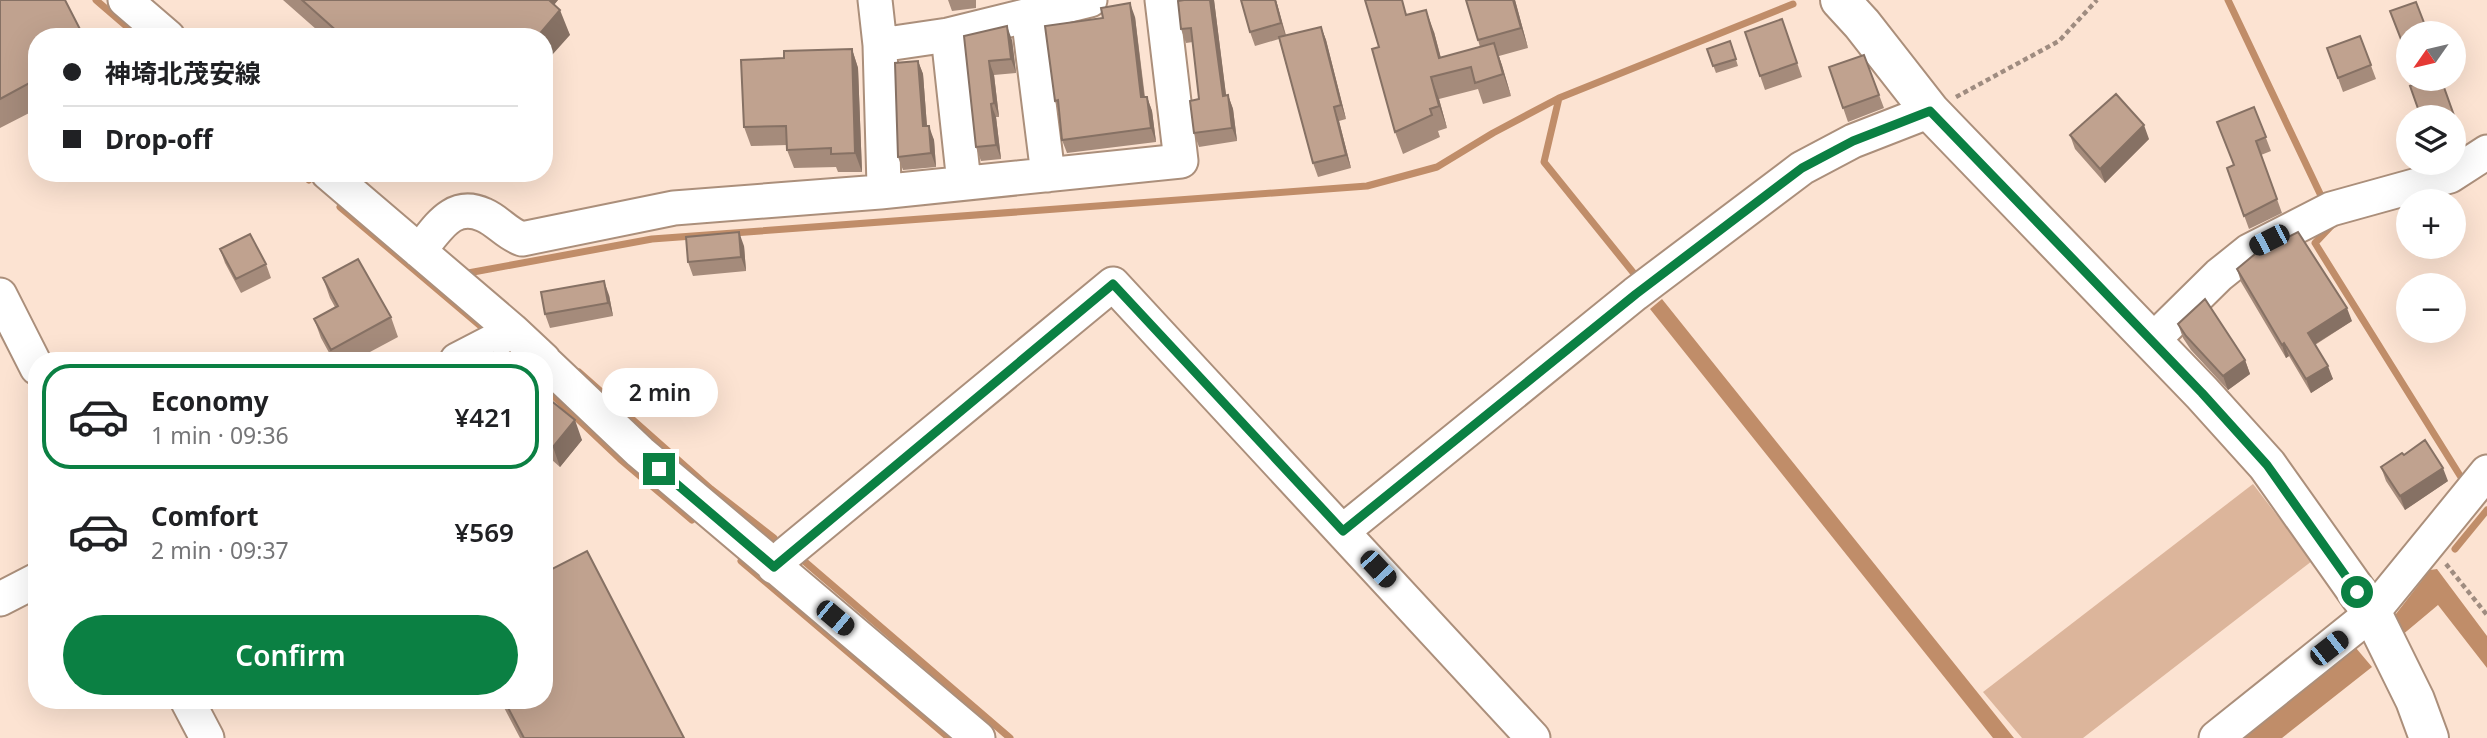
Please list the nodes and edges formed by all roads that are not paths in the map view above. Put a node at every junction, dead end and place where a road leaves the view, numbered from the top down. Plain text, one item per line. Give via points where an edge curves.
1 (125, 0) edge
2 (876, 0) edge
3 (1090, 0) edge
4 (1162, 0) edge
5 (1840, 0) edge
6 (1028, 15) junction
7 (158, 28) edge
8 (948, 35) junction
9 (880, 45) junction
10 (1930, 111) junction
11 (2487, 152) edge
12 (1048, 175) junction
13 (338, 182) edge
14 (964, 183) junction
15 (880, 192) junction
16 (419, 251) junction
17 (0, 295) edge
18 (513, 331) junction
19 (2152, 341) junction
20 (29, 352) edge
21 (472, 352) edge
22 (535, 352) edge
23 (553, 370) edge
24 (2487, 472) edge
25 (1343, 531) junction
26 (774, 567) junction
27 (28, 585) edge
28 (0, 599) edge
29 (2372, 613) junction
30 (192, 709) edge
31 (207, 738) edge
32 (978, 738) edge
33 (1533, 738) edge
34 (2216, 738) edge
35 (2429, 738) edge

1 - 7 street
2 - 9 street
3 - 6 street
4 - 12 street via 1181,161
5 - 10 main road
6 - 8 street
6 - 12 street
8 - 9 street
8 - 14 street
9 - 15 street via 884,186
10 - 19 main road
10 - 25 street via 1853,141 1802,168 1645,287
11 - 19 street via 2450,176 2332,209 2249,251
12 - 14 street
13 - 16 street
14 - 15 street
15 - 16 street via 674,208 522,239 484,214 459,211 450,214
16 - 18 street
17 - 20 street
18 - 21 street
18 - 22 street
19 - 29 main road via 2267,465
23 - 26 street via 640,452
24 - 29 street
25 - 26 street via 1113,284
25 - 33 street
26 - 32 street
27 - 28 street
29 - 34 street
29 - 35 main road
30 - 31 street

